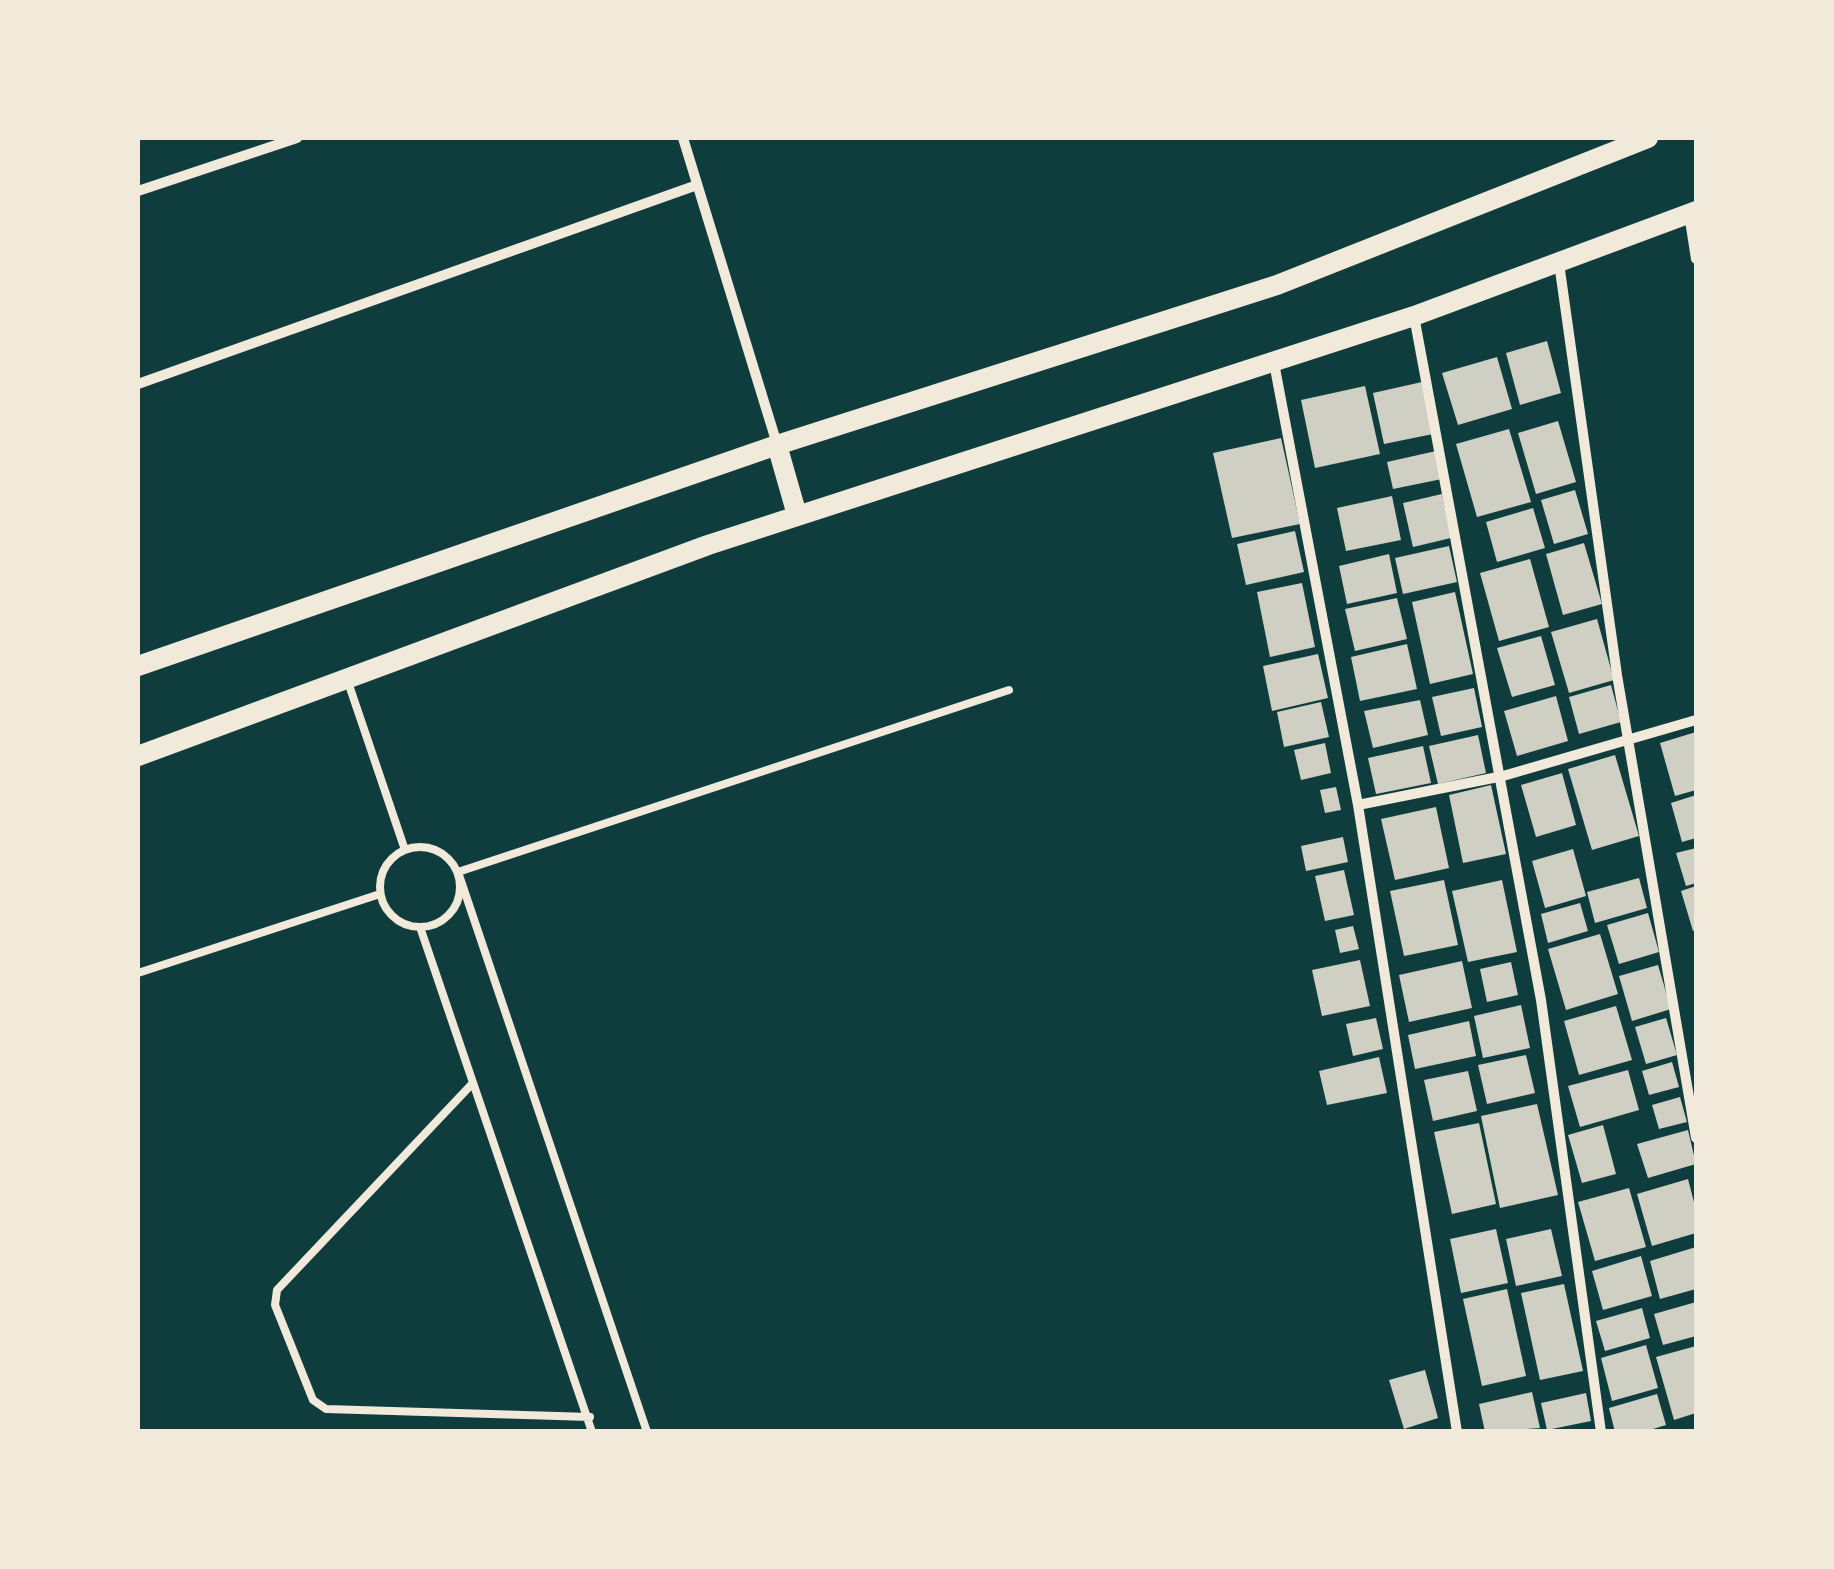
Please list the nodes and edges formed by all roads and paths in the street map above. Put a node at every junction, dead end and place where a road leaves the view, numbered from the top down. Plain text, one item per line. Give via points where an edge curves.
1 (298, 138) edge
2 (683, 138) edge
3 (1648, 138) edge
4 (697, 185) junction
5 (138, 191) edge
6 (1692, 212) edge
7 (1696, 259) edge
8 (1560, 264) junction
9 (1414, 316) junction
10 (1274, 363) junction
11 (138, 384) edge
12 (778, 446) junction
13 (797, 515) junction
14 (138, 666) edge
15 (348, 682) junction
16 (1009, 690) dead end
17 (1696, 720) edge
18 (1628, 741) junction
19 (138, 756) edge
20 (1503, 776) junction
21 (1358, 805) junction
22 (405, 850) junction
23 (458, 872) junction
24 (380, 894) junction
25 (420, 927) junction
26 (138, 972) edge
27 (471, 1085) junction
28 (1696, 1138) edge
29 (590, 1417) junction
30 (592, 1432) edge
31 (646, 1432) edge
32 (1458, 1432) edge
33 (1601, 1432) edge

1 - 5 street
2 - 4 street
3 - 12 main road via 1277,286
4 - 11 street
4 - 12 street
6 - 7 street
6 - 8 main road
8 - 9 main road
8 - 18 street
9 - 10 main road
9 - 20 street
10 - 13 main road
10 - 21 street
12 - 13 main road
12 - 14 main road
13 - 15 main road
15 - 19 main road
15 - 22 lane
16 - 23 lane
17 - 18 street
18 - 20 street
18 - 28 street
20 - 21 street
20 - 33 street
21 - 32 street
22 - 23 lane via 442,853
22 - 24 lane via 386,868
23 - 25 lane via 454,909
23 - 31 lane
24 - 25 lane via 394,918
24 - 26 lane
25 - 27 lane
27 - 29 lane
27 - 29 lane via 277,1290 276,1305 313,1400 326,1409
29 - 30 lane

